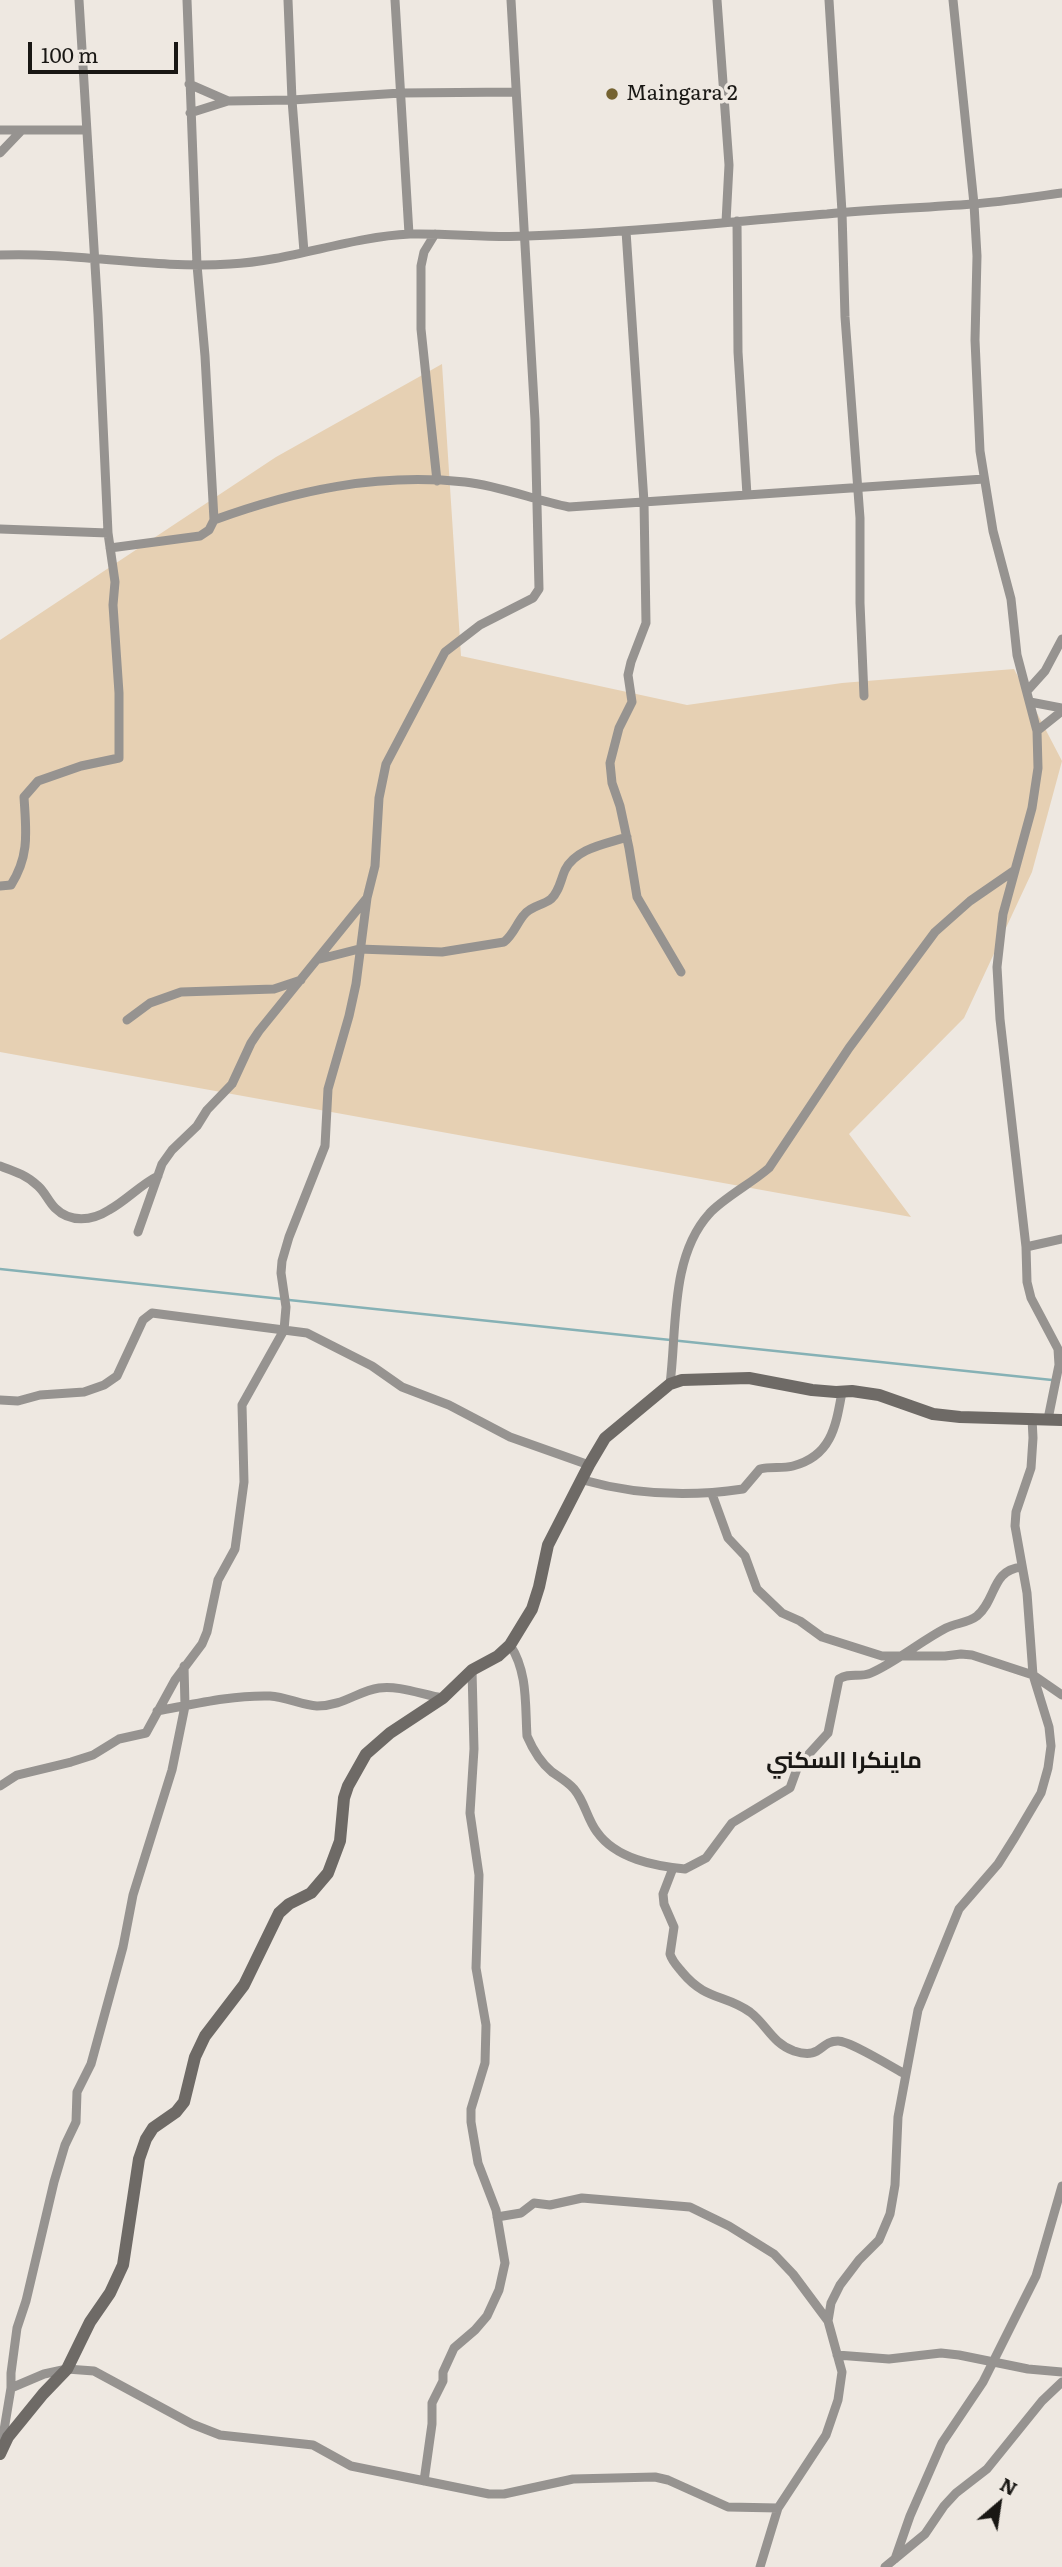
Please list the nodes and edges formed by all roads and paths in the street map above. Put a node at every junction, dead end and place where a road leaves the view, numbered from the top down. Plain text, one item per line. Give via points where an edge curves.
1 (79, 0) edge
2 (187, 0) edge
3 (288, 0) edge
4 (396, 0) edge
5 (511, 0) edge
6 (717, 0) edge
7 (829, 0) edge
8 (953, 0) edge
9 (189, 85) junction
10 (514, 92) junction
11 (401, 93) junction
12 (292, 100) junction
13 (228, 101) junction
14 (190, 113) junction
15 (0, 130) edge
16 (22, 130) junction
17 (86, 130) junction
18 (0, 153) edge
19 (1062, 192) edge
20 (974, 204) junction
21 (842, 212) junction
22 (737, 221) junction
23 (726, 222) junction
24 (626, 231) junction
25 (410, 234) junction
26 (435, 234) junction
27 (525, 237) junction
28 (304, 252) junction
29 (0, 254) edge
30 (94, 257) junction
31 (197, 265) junction
32 (984, 479) junction
33 (437, 481) junction
34 (857, 488) junction
35 (747, 495) junction
36 (536, 500) junction
37 (644, 502) junction
38 (214, 520) junction
39 (0, 529) edge
40 (108, 533) junction
41 (110, 548) junction
42 (1062, 639) edge
43 (1027, 691) junction
44 (864, 696) dead end
45 (1030, 702) junction
46 (1062, 709) edge
47 (1037, 731) junction
48 (627, 837) junction
49 (1015, 870) junction
50 (0, 886) edge
51 (367, 898) junction
52 (359, 949) junction
53 (320, 959) junction
54 (681, 972) dead end
55 (302, 979) junction
56 (127, 1020) dead end
57 (0, 1166) edge
58 (158, 1175) junction
59 (138, 1232) dead end
60 (1062, 1239) edge
61 (1027, 1247) junction
62 (284, 1331) junction
63 (670, 1384) junction
64 (842, 1392) junction
65 (0, 1400) edge
66 (1032, 1418) junction
67 (1048, 1419) junction
68 (1062, 1420) edge
69 (589, 1465) junction
70 (583, 1480) junction
71 (712, 1494) junction
72 (1022, 1567) junction
73 (510, 1645) junction
74 (895, 1658) junction
75 (184, 1666) junction
76 (472, 1671) junction
77 (1033, 1675) junction
78 (1062, 1695) edge
79 (443, 1698) junction
80 (186, 1706) junction
81 (157, 1711) junction
82 (0, 1786) edge
83 (673, 1868) junction
84 (905, 2074) junction
85 (1062, 2186) edge
86 (497, 2217) junction
87 (828, 2321) junction
88 (837, 2355) junction
89 (992, 2361) junction
90 (67, 2369) junction
91 (1062, 2372) edge
92 (1062, 2382) edge
93 (11, 2388) junction
94 (1, 2452) edge
95 (425, 2481) junction
96 (778, 2508) junction
97 (895, 2559) junction
98 (760, 2567) edge
99 (885, 2567) edge

1 - 17 street
2 - 9 street
3 - 12 street
4 - 11 street
5 - 10 street
6 - 23 street via 729,165
7 - 21 street
8 - 20 street
9 - 13 street
9 - 14 street
10 - 11 street
10 - 27 street
11 - 12 street
11 - 25 street
12 - 13 street
12 - 28 street
13 - 14 street
14 - 31 street
15 - 16 street
16 - 17 street
16 - 18 street
17 - 30 street
19 - 20 street
20 - 21 street
20 - 32 street via 979,451
21 - 22 street
21 - 34 street
22 - 23 street
22 - 35 street
23 - 24 street
24 - 27 street
24 - 37 street
25 - 26 street
25 - 28 street
26 - 27 street
26 - 33 street via 421,267 421,328
27 - 36 street
28 - 31 street
29 - 30 street
30 - 31 street
30 - 40 street
31 - 38 street
32 - 34 street
32 - 43 street
33 - 36 street via 503,489
33 - 38 street via 334,485
34 - 35 street
34 - 44 street
35 - 37 street
36 - 37 street via 569,507
36 - 51 street via 538,594 470,632 439,661 386,764
37 - 48 street via 646,624 628,675 632,702 610,763 611,783
38 - 41 street via 200,536
39 - 40 street
40 - 41 street
41 - 50 street via 115,582 119,758 38,781 24,797 26,843 20,870 11,885
42 - 43 street via 1045,671
43 - 45 street
45 - 46 street
45 - 47 street
46 - 47 street
47 - 49 street via 1032,808
48 - 52 street via 574,858 554,896 524,915 503,942 442,952
48 - 54 street via 637,897
49 - 61 street via 1003,914 997,967
49 - 63 street via 935,932 849,1048 769,1168 710,1212 699,1227 676,1288
51 - 52 street
51 - 53 street
52 - 53 street
52 - 62 street via 349,1016 328,1088 325,1146 282,1261
53 - 55 street
55 - 56 street via 274,989 181,992 149,1003
55 - 58 street via 251,1043 232,1084 166,1157
57 - 58 street via 27,1176 54,1207 75,1219 109,1211
58 - 59 street
60 - 61 street
61 - 67 street via 1031,1298 1058,1349
62 - 65 street via 152,1313 143,1320 117,1376 104,1385 84,1392
62 - 69 street via 307,1333 402,1387 510,1437
62 - 75 street via 242,1405 244,1482 236,1541 218,1580 202,1644
63 - 64 street via 749,1378
63 - 69 street via 605,1438
64 - 66 street via 879,1395 960,1417
64 - 71 street via 832,1436 823,1448 794,1466 760,1469 744,1489
66 - 67 street
66 - 72 street via 1031,1468 1015,1526
67 - 68 street
69 - 70 street
70 - 71 street via 651,1494
70 - 73 street via 548,1545 532,1609
71 - 74 street via 728,1538 745,1556 757,1589 774,1606 822,1637
72 - 74 street via 1003,1573 975,1617
72 - 77 street
73 - 76 street
73 - 83 street via 523,1671 527,1736 539,1758 572,1786 596,1832 610,1846 629,1857
74 - 77 street via 961,1654
74 - 83 street via 868,1674 839,1679 828,1733 798,1766 790,1788 732,1824 706,1858 685,1870
75 - 80 street
75 - 81 street
76 - 79 street
76 - 86 street via 470,1813 479,1875 476,1968 486,2025 485,2063 471,2122 478,2164
77 - 78 street
77 - 84 street via 1051,1746 1041,1793 998,1864 959,1909 918,2010
79 - 80 street via 384,1687 320,1706 271,1696
79 - 90 street via 366,1754 344,1798 340,1841 328,1873 320,1885 279,1913 244,1985 205,2036 184,2102 146,2139 122,2265
80 - 81 street
80 - 93 street via 93,2057 77,2092 76,2122 54,2182 17,2328
81 - 82 street via 146,1734 119,1739 71,1762 17,1775
83 - 84 street via 663,1894 674,1927 670,1954 693,1986 748,2010 782,2046 808,2054 840,2041
84 - 87 street via 890,2214 879,2239 840,2285
85 - 89 street via 1036,2276
86 - 87 street via 521,2213 534,2203 550,2205 582,2198 690,2207 774,2254
86 - 95 street via 505,2256 499,2290 482,2323 449,2356 432,2403
87 - 88 street
88 - 89 street via 889,2358 941,2353
88 - 96 street via 842,2372 826,2435
89 - 91 street
89 - 97 street via 942,2443
90 - 93 street
90 - 94 street via 8,2437
90 - 95 street via 94,2371 220,2435 313,2445 351,2466
92 - 97 street via 988,2469 956,2493 925,2534
93 - 94 street
95 - 96 street via 504,2494 573,2479 655,2477 728,2507
96 - 98 street
97 - 99 street

